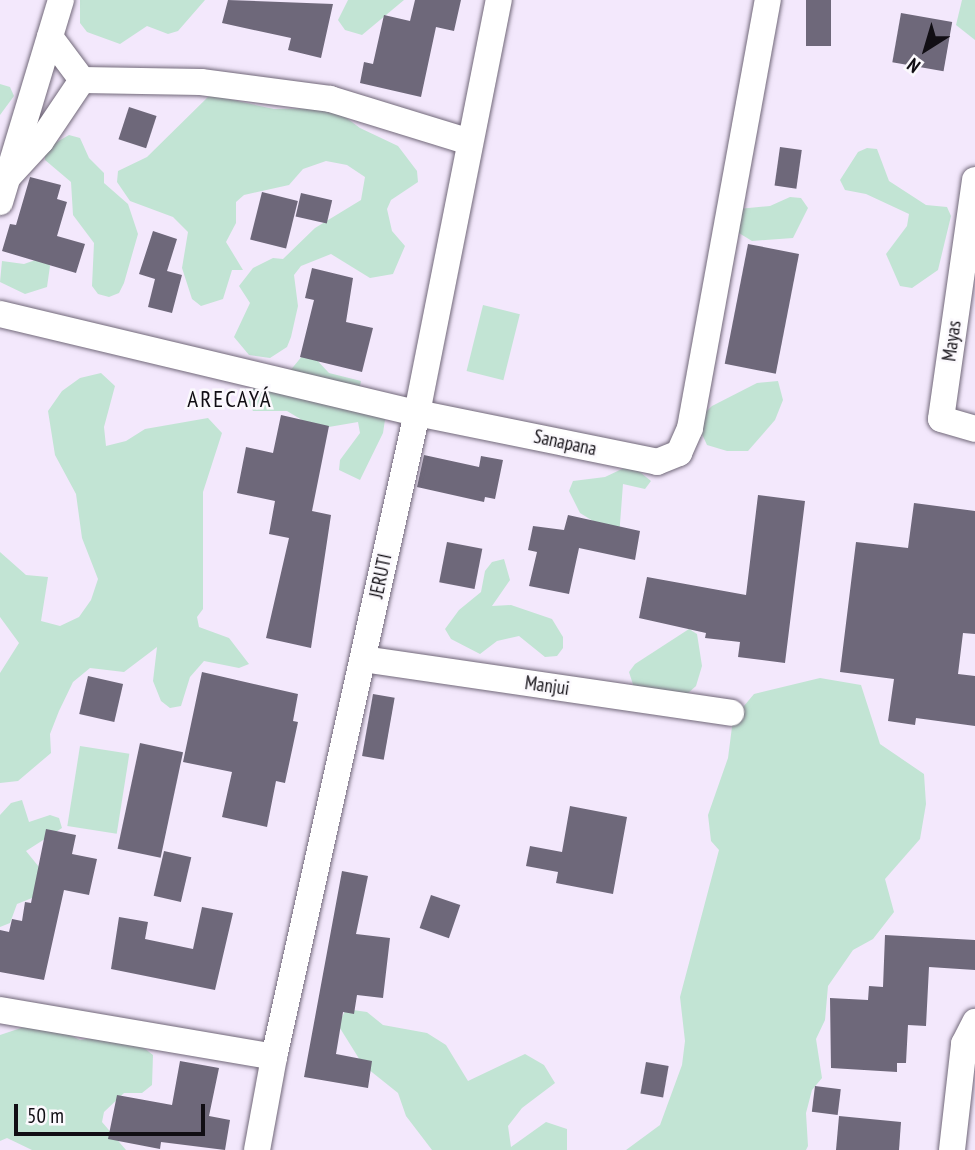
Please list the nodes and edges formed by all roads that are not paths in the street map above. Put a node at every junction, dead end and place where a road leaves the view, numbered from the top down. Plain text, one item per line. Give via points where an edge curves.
1 (61, 0) edge
2 (499, 0) edge
3 (768, 0) edge
4 (50, 37) junction
5 (82, 80) junction
6 (470, 142) junction
7 (975, 180) edge
8 (3, 190) edge
9 (0, 314) edge
10 (417, 413) junction
11 (975, 429) edge
12 (363, 659) junction
13 (731, 713) dead end
14 (0, 1010) edge
15 (975, 1022) edge
16 (274, 1057) junction
17 (257, 1150) edge
18 (951, 1150) edge

1 - 4 street
2 - 6 street, JERUTI
3 - 10 street, Sanapana via 690,428 679,453 657,462
4 - 5 street
4 - 8 street
5 - 6 street via 201,82 330,99
5 - 8 street
6 - 10 street, JERUTI
7 - 11 street, Mayas via 942,419
9 - 10 street, Sanapana
10 - 12 street, JERUTI
12 - 13 street, Manjui
12 - 16 street, JERUTI
14 - 16 street
15 - 18 street via 964,1044
16 - 17 street, JERUTI

